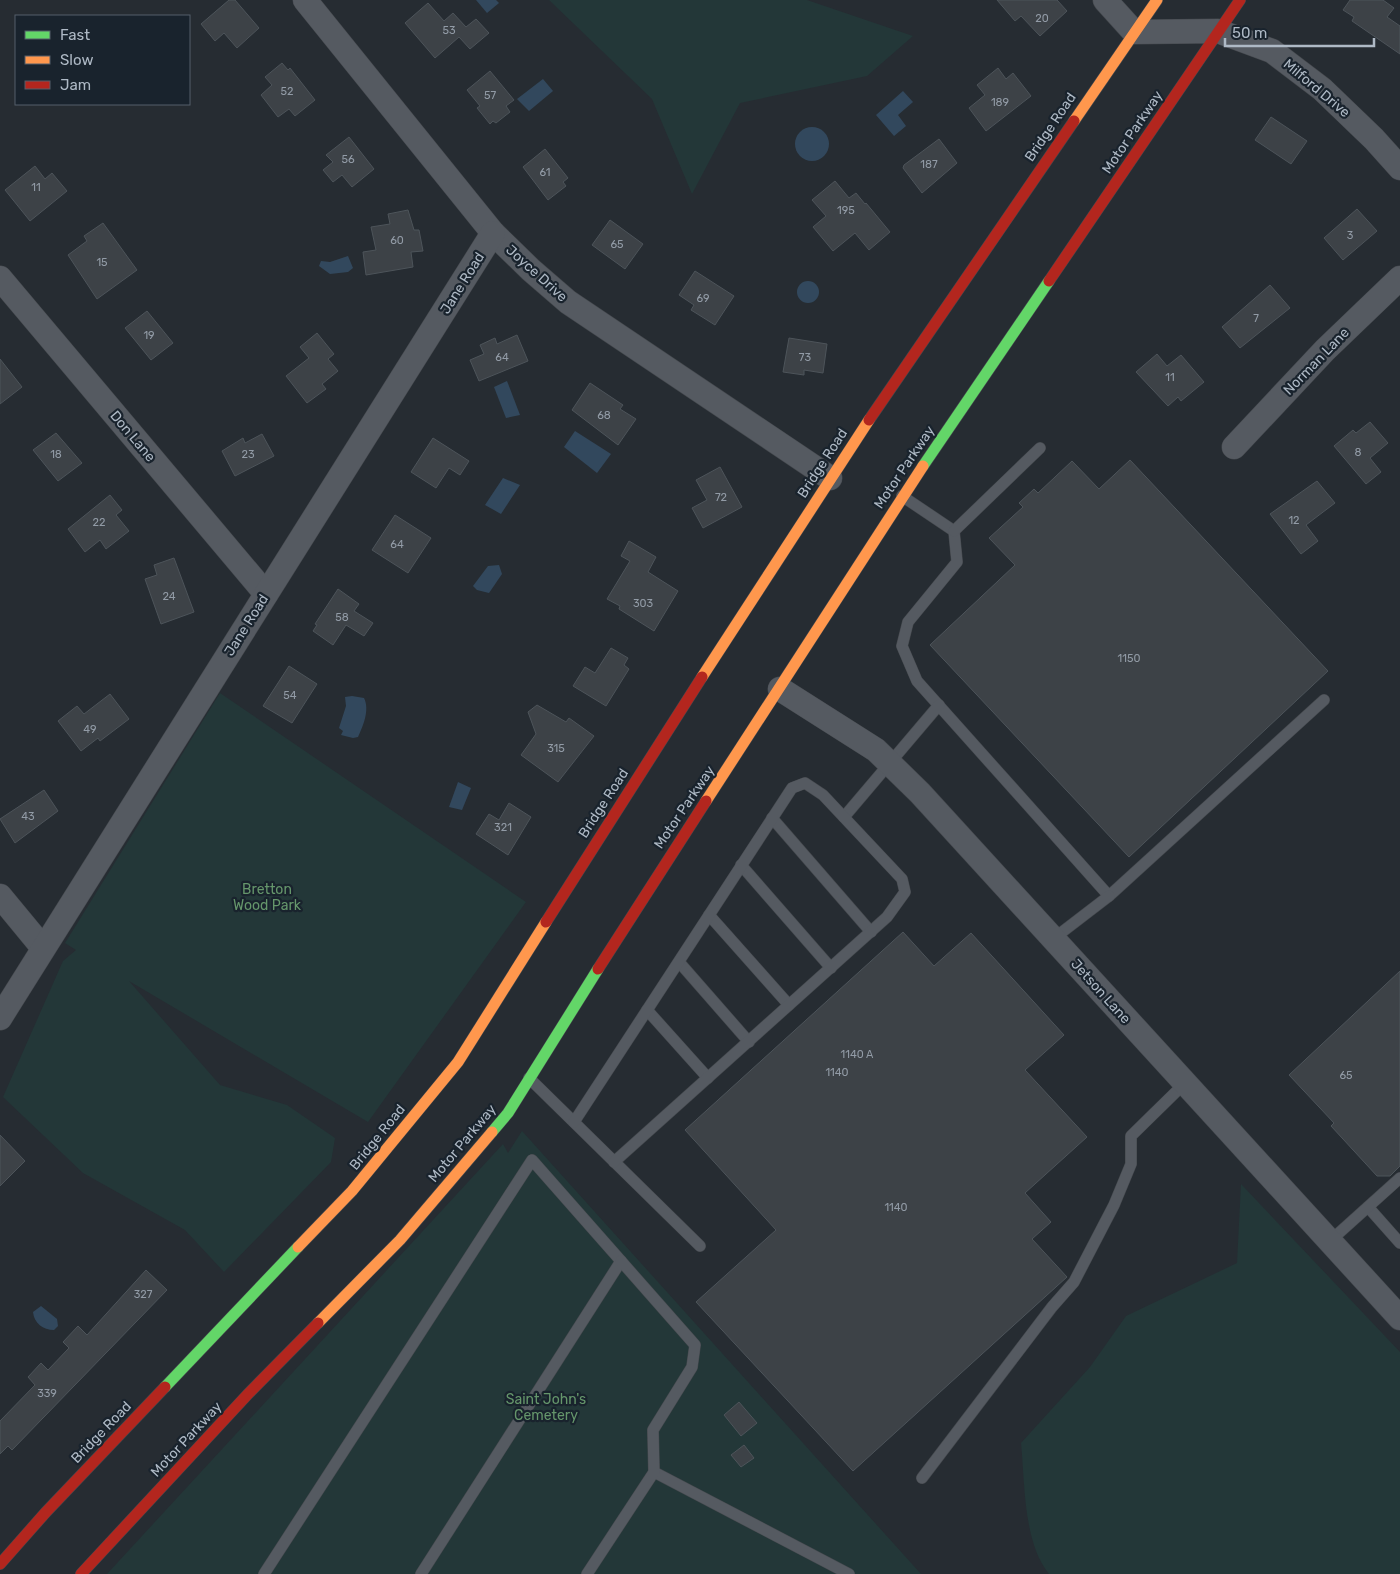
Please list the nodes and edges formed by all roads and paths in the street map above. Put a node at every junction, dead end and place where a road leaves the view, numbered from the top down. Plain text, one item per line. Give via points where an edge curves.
1 (305, 0) edge
2 (1105, 0) edge
3 (1157, 0) edge
4 (1240, 0) edge
5 (1218, 31) junction
6 (1134, 32) junction
7 (1400, 168) edge
8 (493, 233) junction
9 (0, 278) edge
10 (1400, 278) edge
11 (1234, 447) dead end
12 (1040, 448) dead end
13 (830, 478) junction
14 (902, 496) junction
15 (954, 531) junction
16 (266, 594) junction
17 (780, 689) junction
18 (1324, 700) dead end
19 (939, 705) junction
20 (889, 764) junction
21 (844, 817) junction
22 (772, 818) junction
23 (741, 865) junction
24 (0, 896) edge
25 (1110, 896) junction
26 (709, 915) junction
27 (871, 932) junction
28 (1053, 939) junction
29 (44, 948) junction
30 (679, 962) junction
31 (831, 968) junction
32 (789, 1005) junction
33 (647, 1010) junction
34 (0, 1018) edge
35 (749, 1042) junction
36 (529, 1078) junction
37 (708, 1078) junction
38 (1185, 1083) junction
39 (574, 1122) junction
40 (614, 1162) junction
41 (1400, 1178) edge
42 (1368, 1208) junction
43 (1330, 1241) junction
44 (1400, 1243) edge
45 (700, 1246) dead end
46 (621, 1261) junction
47 (1400, 1318) edge
48 (654, 1472) junction
49 (922, 1478) dead end
50 (0, 1564) edge
51 (81, 1574) edge
52 (264, 1574) edge
53 (421, 1574) edge
54 (587, 1574) edge
55 (849, 1574) edge

1 - 8 street, Joyce Drive
2 - 6 street
3 - 6 main road, Bridge Road
4 - 5 main road, Motor Parkway
5 - 6 street
5 - 7 street, Milford Drive via 1272,52 1322,89
5 - 14 main road, Motor Parkway
6 - 13 main road, Bridge Road
8 - 13 street, Joyce Drive via 568,302
8 - 16 street, Jane Road
9 - 16 street, Don Lane
10 - 11 street, Norman Lane via 1325,350
12 - 15 lane
13 - 50 main road, Bridge Road via 458,1062 352,1191
14 - 15 lane
14 - 17 main road, Motor Parkway
15 - 19 lane via 957,562 908,622 902,646 917,681
16 - 29 street, Jane Road
17 - 20 street, Jetson Lane via 876,750
17 - 36 main road, Motor Parkway
18 - 25 lane
19 - 20 lane
19 - 25 lane
20 - 21 lane
20 - 28 street, Jetson Lane
21 - 22 lane via 806,783 792,788
21 - 27 lane via 902,879 905,892
22 - 23 lane
22 - 27 lane
23 - 26 lane
23 - 31 lane
24 - 29 street
25 - 28 lane
26 - 30 lane
26 - 32 lane
27 - 31 lane
28 - 38 street, Jetson Lane
29 - 34 street, Jane Road
30 - 33 lane
30 - 35 lane
31 - 32 lane
32 - 35 lane
33 - 37 lane
33 - 39 lane
35 - 37 lane
36 - 39 lane
36 - 51 main road, Motor Parkway via 508,1113 400,1240 248,1394
37 - 40 lane
38 - 43 street, Jetson Lane
38 - 49 lane via 1131,1136 1131,1164 1114,1206 1074,1282
39 - 40 lane
40 - 45 lane
41 - 42 lane
42 - 43 lane
42 - 44 lane
43 - 47 street, Jetson Lane
46 - 48 lane via 695,1345 692,1367 654,1430
46 - 52 lane via 532,1160
46 - 53 lane
48 - 54 lane
48 - 55 lane

